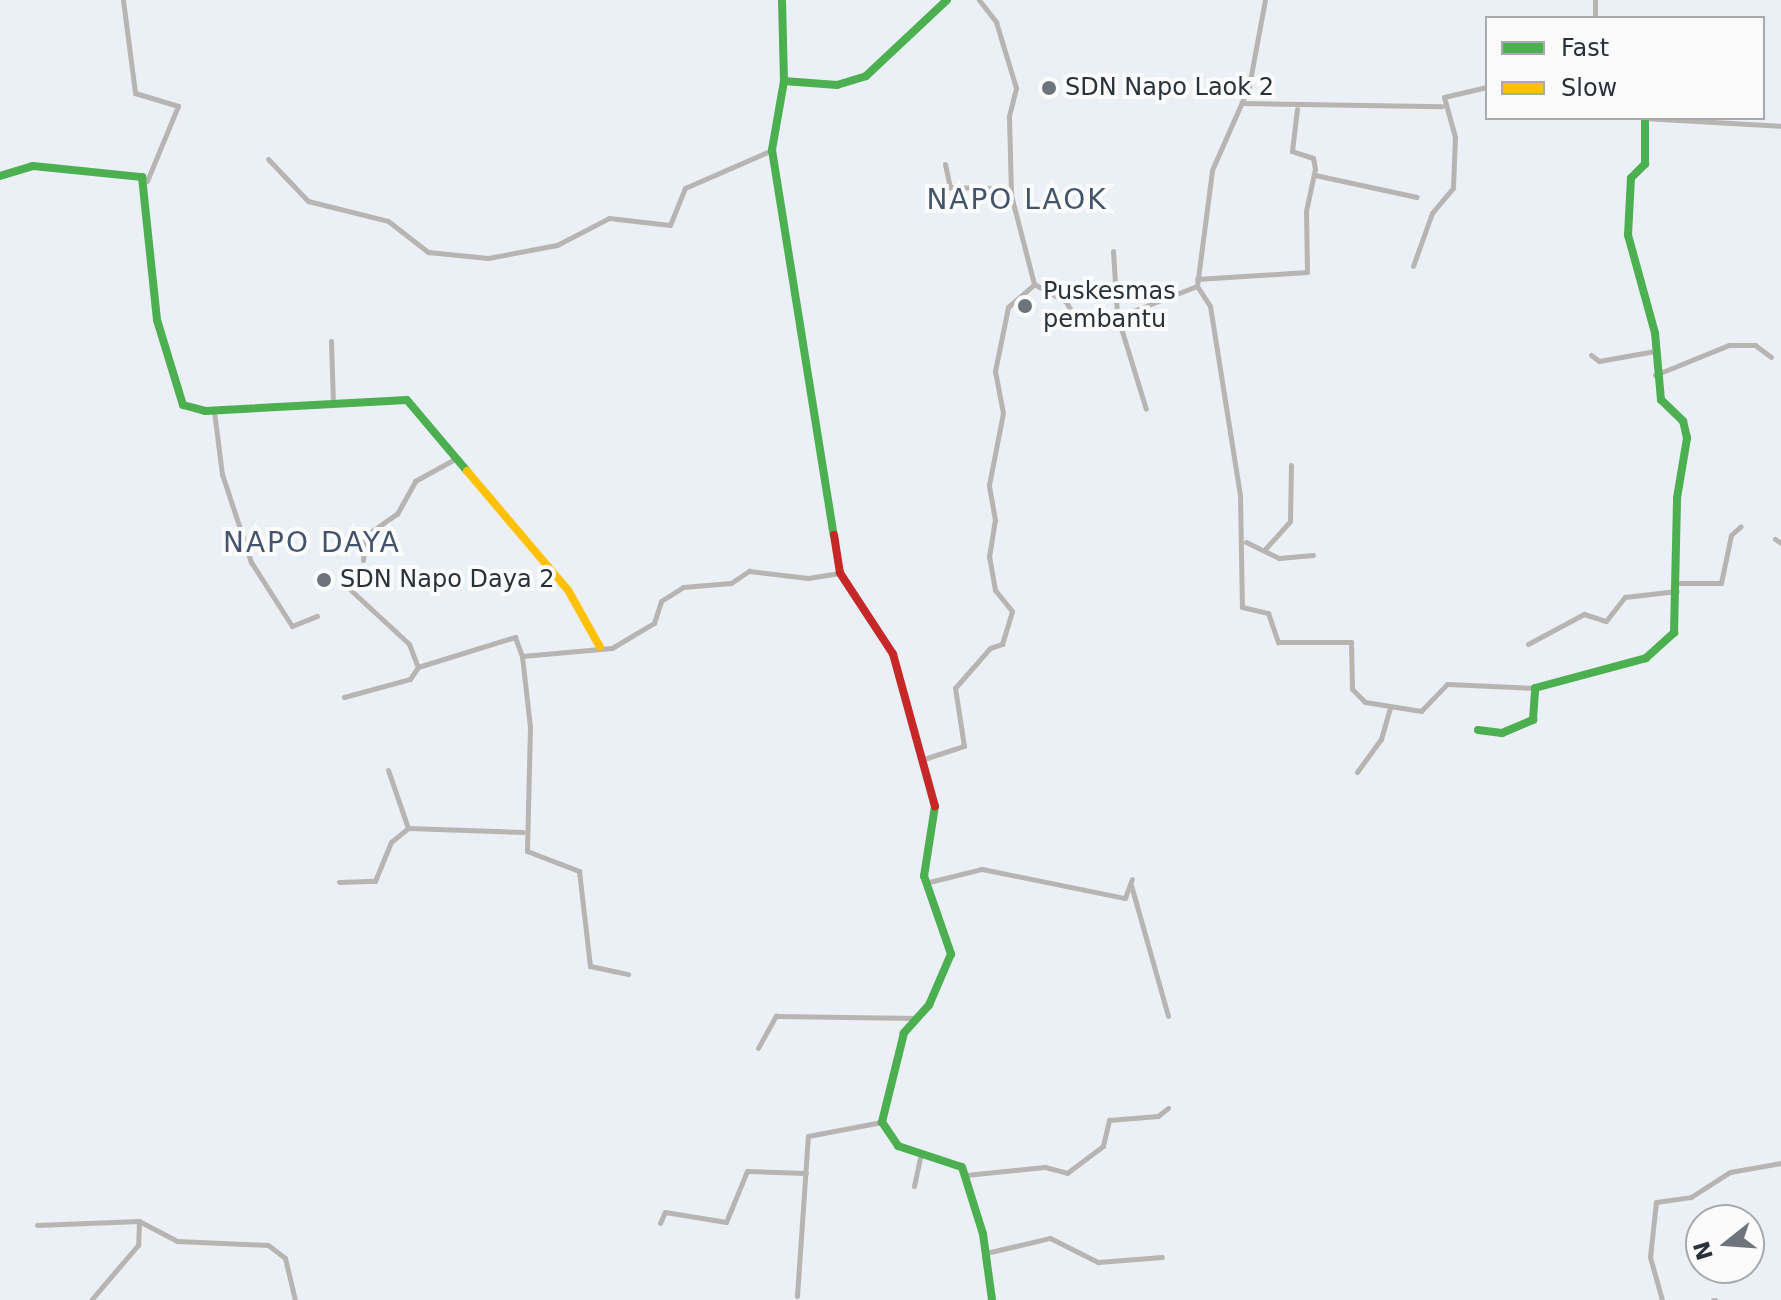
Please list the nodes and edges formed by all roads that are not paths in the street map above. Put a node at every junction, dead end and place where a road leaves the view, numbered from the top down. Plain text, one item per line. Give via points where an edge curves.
1 (123, 0) edge
2 (782, 0) edge
3 (947, 0) edge
4 (979, 0) edge
5 (1265, 0) edge
6 (784, 81) junction
7 (1485, 87) edge
8 (1243, 103) junction
9 (1442, 106) junction
10 (1297, 109) junction
11 (1644, 120) edge
12 (1664, 120) edge
13 (1781, 126) edge
14 (772, 150) junction
15 (268, 159) dead end
16 (945, 164) dead end
17 (1315, 175) junction
18 (0, 176) edge
19 (147, 181) junction
20 (1011, 189) junction
21 (1417, 197) dead end
22 (1113, 251) dead end
23 (1413, 266) dead end
24 (1197, 282) junction
25 (1034, 284) junction
26 (1117, 315) junction
27 (331, 341) dead end
28 (1655, 351) junction
29 (1591, 355) dead end
30 (1771, 357) dead end
31 (1655, 375) junction
32 (333, 406) junction
33 (1146, 409) dead end
34 (214, 411) junction
35 (453, 460) junction
36 (1291, 465) dead end
37 (1741, 526) dead end
38 (1246, 542) junction
39 (1266, 548) junction
40 (1313, 555) dead end
41 (363, 560) dead end
42 (840, 573) junction
43 (343, 583) dead end
44 (1679, 587) junction
45 (317, 616) dead end
46 (1528, 644) dead end
47 (600, 647) junction
48 (522, 656) junction
49 (418, 667) junction
50 (1535, 688) junction
51 (344, 697) dead end
52 (1390, 708) junction
53 (1478, 730) dead end
54 (927, 758) junction
55 (388, 770) dead end
56 (1357, 772) dead end
57 (408, 828) junction
58 (523, 832) junction
59 (339, 882) dead end
60 (925, 883) junction
61 (628, 974) dead end
62 (1168, 1016) dead end
63 (917, 1018) junction
64 (758, 1048) dead end
65 (1168, 1108) dead end
66 (882, 1122) junction
67 (922, 1152) junction
68 (1781, 1163) edge
69 (806, 1173) junction
70 (966, 1175) junction
71 (914, 1186) dead end
72 (139, 1221) junction
73 (660, 1223) dead end
74 (37, 1225) dead end
75 (986, 1253) junction
76 (1162, 1257) dead end
77 (797, 1296) dead end
78 (91, 1300) edge
79 (295, 1300) edge
80 (992, 1300) edge
81 (1662, 1300) edge

1 - 19 street via 135,93 178,106
2 - 6 street
3 - 6 street via 866,76 837,85
4 - 20 street via 996,22 1016,88 1009,117
5 - 8 street
6 - 14 street
7 - 9 street via 1448,92
8 - 10 street
8 - 24 street via 1214,160
9 - 10 street
9 - 23 street via 1455,137 1453,188 1430,217
10 - 17 street via 1292,151 1313,158
11 - 28 street via 1645,164 1630,180 1627,231
12 - 13 street
14 - 15 street via 685,188 670,225 609,218 557,245 488,258 428,252 388,221 308,201
14 - 42 street
16 - 20 street via 950,187
17 - 21 street
17 - 24 street via 1306,211 1305,273
18 - 19 street via 33,166 133,173
19 - 34 street via 157,320 174,387 187,409
20 - 25 street
22 - 26 street
24 - 26 street
24 - 38 street via 1210,306
25 - 26 street via 1066,302 1072,315
25 - 54 street via 1008,307 995,371 1003,413 989,485 995,520 989,557 995,590 1012,611 1002,644 990,648 955,688 963,748
26 - 33 street
27 - 32 street
28 - 29 street via 1599,361
28 - 31 street
30 - 31 street via 1755,345 1729,345
31 - 44 street via 1664,407 1682,418 1687,438 1674,543
32 - 34 street
32 - 35 street via 407,400
34 - 45 street via 222,474 251,562 292,626
35 - 41 street via 415,481 397,514 363,538
35 - 47 street via 568,590
36 - 39 street via 1290,521
37 - 44 street via 1731,535 1721,583
38 - 39 street
38 - 52 street via 1242,607 1268,613 1279,643 1351,642 1352,689 1365,702
39 - 40 street via 1279,558
42 - 47 street via 808,578 749,571 731,583 683,587 661,601 654,623
42 - 54 street via 883,632
43 - 49 street via 409,644
44 - 46 street via 1625,597 1606,621 1584,614
44 - 50 street via 1674,633 1646,658
47 - 48 street
48 - 49 street via 515,637
48 - 58 street via 530,727
49 - 51 street via 410,679
50 - 52 street via 1457,682 1437,689 1421,711
50 - 53 street via 1533,720 1502,733
52 - 56 street via 1381,739
54 - 60 street via 937,799 926,835
55 - 57 street
57 - 58 street
57 - 59 street via 391,842 375,881
58 - 61 street via 528,856 580,873 590,966
60 - 62 street via 982,869 1125,898 1132,882
60 - 63 street via 951,954
63 - 64 street via 776,1016
63 - 66 street via 900,1042
65 - 70 street via 1158,1116 1109,1120 1103,1146 1070,1173 1045,1167
66 - 67 street via 898,1146
66 - 69 street via 808,1136
67 - 70 street via 953,1160
67 - 71 street
68 - 81 street via 1735,1170 1691,1197 1656,1202 1650,1257
69 - 73 street via 747,1171 726,1222 665,1212
69 - 77 street
70 - 75 street
72 - 74 street
72 - 78 street via 138,1245
72 - 79 street via 177,1241 268,1245 285,1258
75 - 76 street via 1050,1238 1098,1262
75 - 80 street

